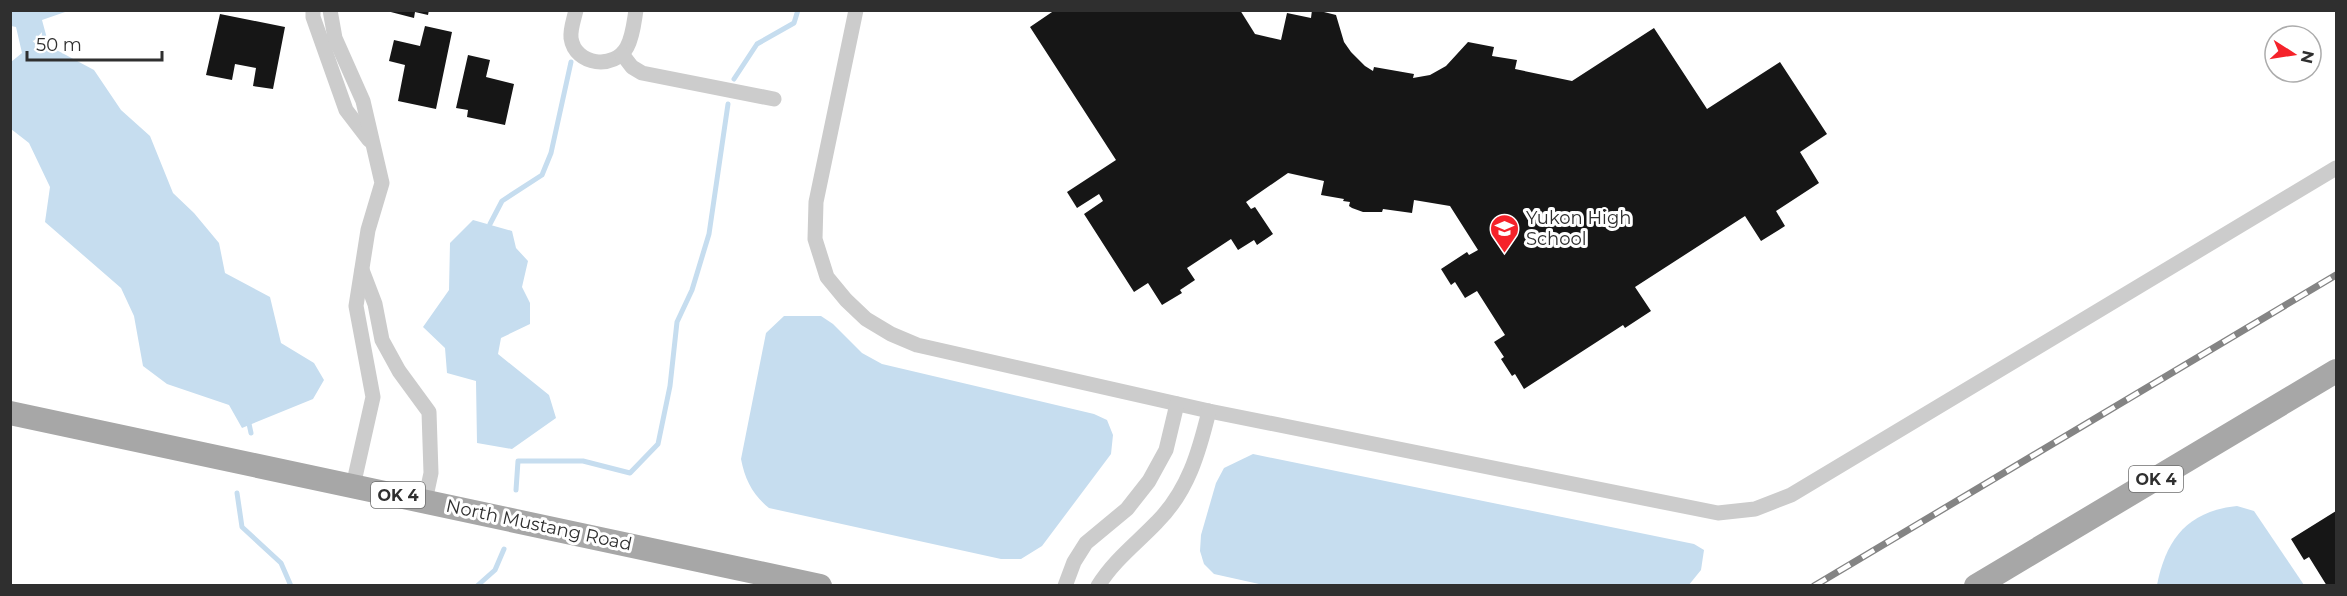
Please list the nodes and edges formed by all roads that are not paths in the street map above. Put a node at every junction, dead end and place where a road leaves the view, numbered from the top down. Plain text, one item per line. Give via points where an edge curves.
1 (314, 10) edge
2 (330, 10) edge
3 (576, 10) edge
4 (636, 10) edge
5 (856, 10) edge
6 (622, 54) junction
7 (346, 62) junction
8 (331, 68) junction
9 (774, 99) dead end
10 (372, 145) junction
11 (2337, 168) edge
12 (361, 267) junction
13 (392, 358) junction
14 (368, 364) junction
15 (2337, 372) edge
16 (1177, 404) junction
17 (1209, 411) junction
18 (10, 413) edge
19 (353, 486) junction
20 (425, 501) junction
21 (820, 585) edge
22 (1065, 585) edge
23 (1098, 585) edge
24 (1976, 585) edge

1 - 8 street
2 - 7 street via 335,38
3 - 6 street via 571,39 578,54 600,63
4 - 6 street via 630,41
5 - 16 street via 816,202 815,239 827,277 866,319 917,345
6 - 9 street via 642,73
7 - 8 street
7 - 10 street via 363,101
8 - 10 street via 346,110
10 - 12 street via 382,183
11 - 17 street via 1791,495 1755,509 1718,513
12 - 13 street via 375,304 382,340
12 - 14 street via 356,306
13 - 14 street
13 - 20 street via 429,412 431,472
14 - 19 street via 373,397
15 - 24 main road, OK 4
16 - 17 street
16 - 22 street via 1166,450 1149,481 1127,509 1086,543
17 - 23 street via 1198,455 1184,487 1159,521 1108,569
18 - 19 main road, North Mustang Road / OK 4
19 - 20 main road, North Mustang Road / OK 4
20 - 21 main road, North Mustang Road / OK 4

